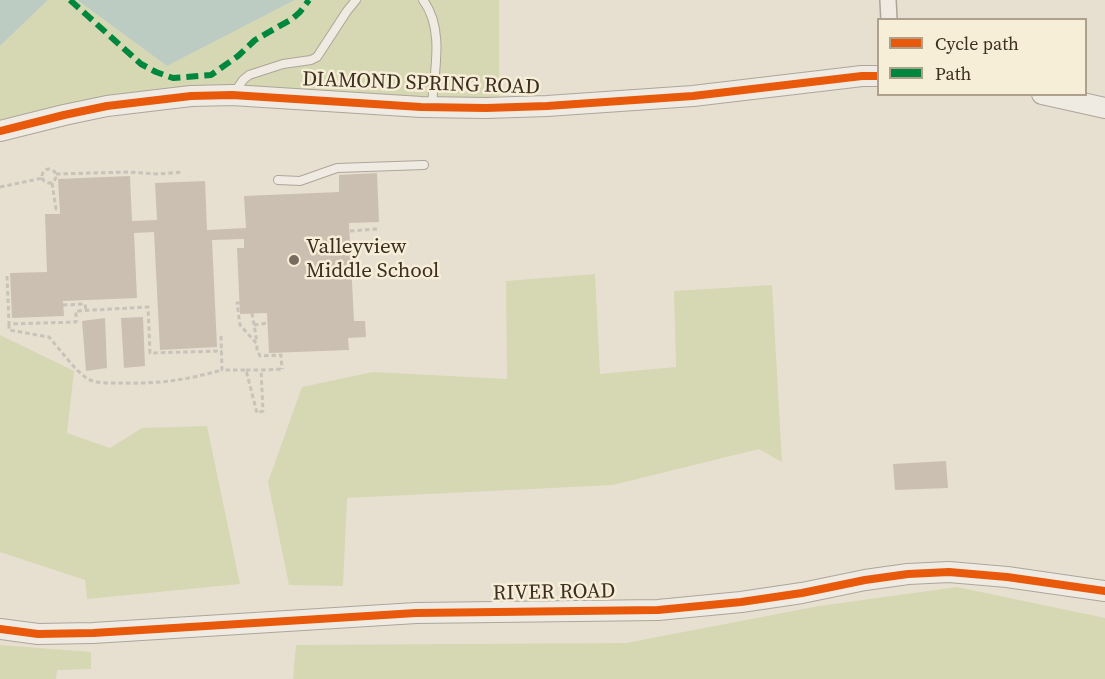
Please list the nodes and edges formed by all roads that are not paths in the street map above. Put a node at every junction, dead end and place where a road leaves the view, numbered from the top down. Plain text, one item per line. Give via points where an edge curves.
1 (356, 0) edge
2 (423, 0) edge
3 (888, 0) edge
4 (889, 18) edge
5 (877, 76) edge
6 (232, 95) junction
7 (1051, 96) edge
8 (432, 107) junction
9 (1105, 108) edge
10 (0, 132) edge
11 (424, 165) dead end
12 (278, 180) dead end
13 (1105, 591) edge
14 (0, 629) edge

1 - 6 lane via 317,57 249,75
2 - 8 lane via 437,44
3 - 4 street
5 - 8 street, DIAMOND SPRING ROAD via 693,96 547,106
6 - 8 street, DIAMOND SPRING ROAD
6 - 10 street, DIAMOND SPRING ROAD via 107,106
7 - 9 street
11 - 12 lane via 338,168 300,181
13 - 14 street, RIVER ROAD via 939,572 865,580 741,602 658,610 416,613 93,633 38,634

